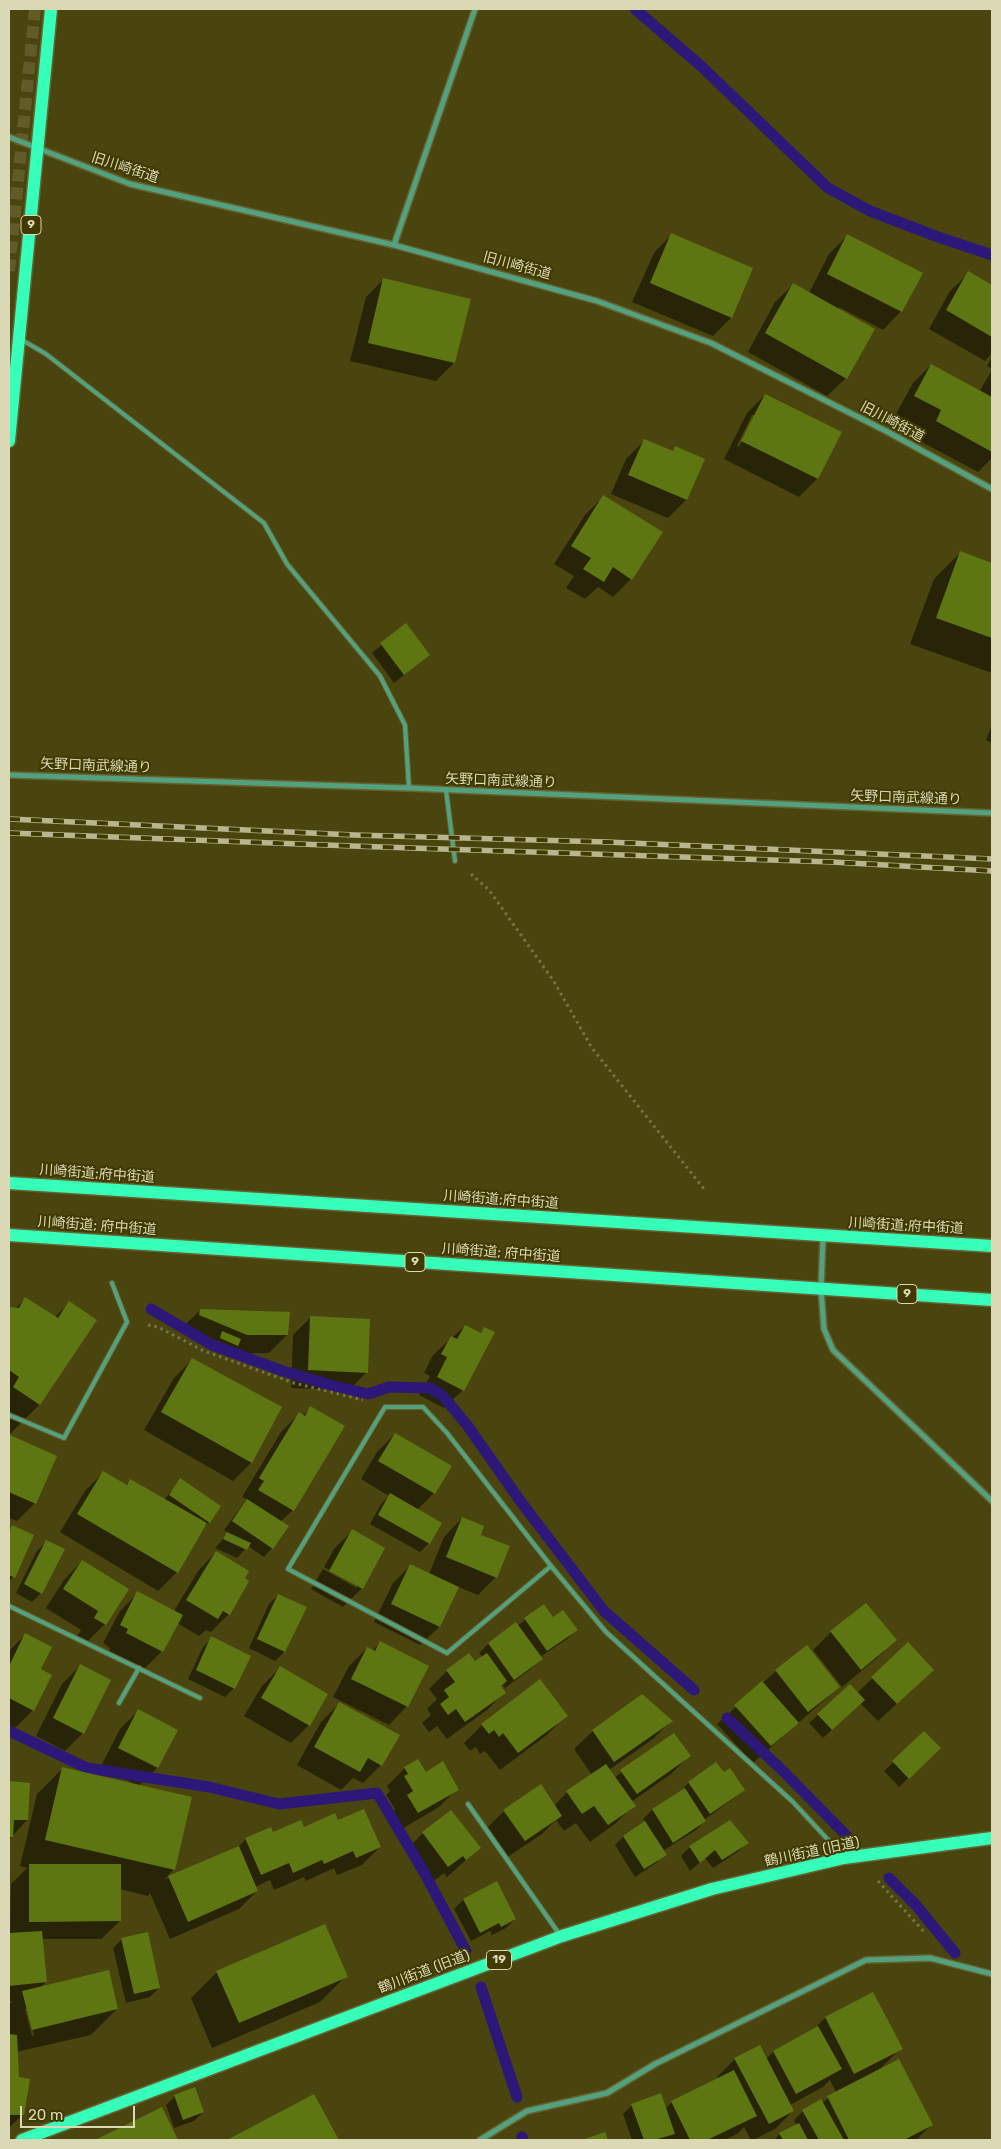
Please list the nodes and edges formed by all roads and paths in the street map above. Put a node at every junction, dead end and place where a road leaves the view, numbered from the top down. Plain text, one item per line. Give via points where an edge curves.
1 (52, 9) edge
2 (475, 9) edge
3 (9, 137) edge
4 (38, 149) junction
5 (394, 245) junction
6 (20, 339) junction
7 (9, 441) edge
8 (992, 490) edge
9 (9, 775) edge
10 (409, 788) junction
11 (446, 790) junction
12 (992, 813) edge
13 (455, 861) joint
14 (9, 1183) edge
15 (704, 1189) dead end
16 (9, 1236) edge
17 (822, 1236) junction
18 (992, 1246) edge
19 (112, 1284) dead end
20 (821, 1289) junction
21 (992, 1300) edge
22 (126, 1322) junction
23 (385, 1407) junction
24 (9, 1415) edge
25 (992, 1501) edge
26 (551, 1566) junction
27 (9, 1606) edge
28 (138, 1668) junction
29 (200, 1698) dead end
30 (119, 1703) dead end
31 (468, 1804) dead end
32 (992, 1838) edge
33 (850, 1857) junction
34 (562, 1936) junction
35 (952, 1963) junction
36 (992, 1974) edge
37 (28, 2139) edge
38 (480, 2140) edge

1 - 4 main road, 9
2 - 5 street
3 - 4 street, 旧川崎街道
4 - 5 street, 旧川崎街道 via 130,184
4 - 6 main road, 9
5 - 8 street, 旧川崎街道 via 597,301 711,343 886,431
6 - 7 main road, 9
6 - 10 lane via 54,360 264,523 287,564 380,676 405,725
9 - 10 street, 矢野口南武線通り
10 - 11 street, 矢野口南武線通り
11 - 12 street, 矢野口南武線通り
11 - 13 lane
13 - 15 path via 489,890 553,980 592,1048
14 - 17 main road, 川崎街道;府中街道
16 - 20 main road, 川崎街道; 府中街道 / 9
17 - 18 main road, 川崎街道;府中街道
17 - 20 street
19 - 22 lane
20 - 21 main road, 川崎街道; 府中街道 / 9
20 - 25 street via 824,1329 834,1350
22 - 23 path via 158,1327 204,1351 294,1383
22 - 24 lane via 64,1438
23 - 26 lane via 424,1407
23 - 26 lane via 288,1569 448,1653
26 - 33 lane via 606,1632
27 - 28 lane
28 - 29 lane
28 - 30 lane
31 - 34 lane
32 - 33 main road, 鶴川街道 (旧道) / 19
33 - 34 main road, 鶴川街道 (旧道) / 19 via 712,1889
33 - 35 path
34 - 37 main road, 鶴川街道 (旧道) / 19
35 - 36 street
35 - 38 street via 930,1958 866,1960 655,2064 607,2093 527,2111

